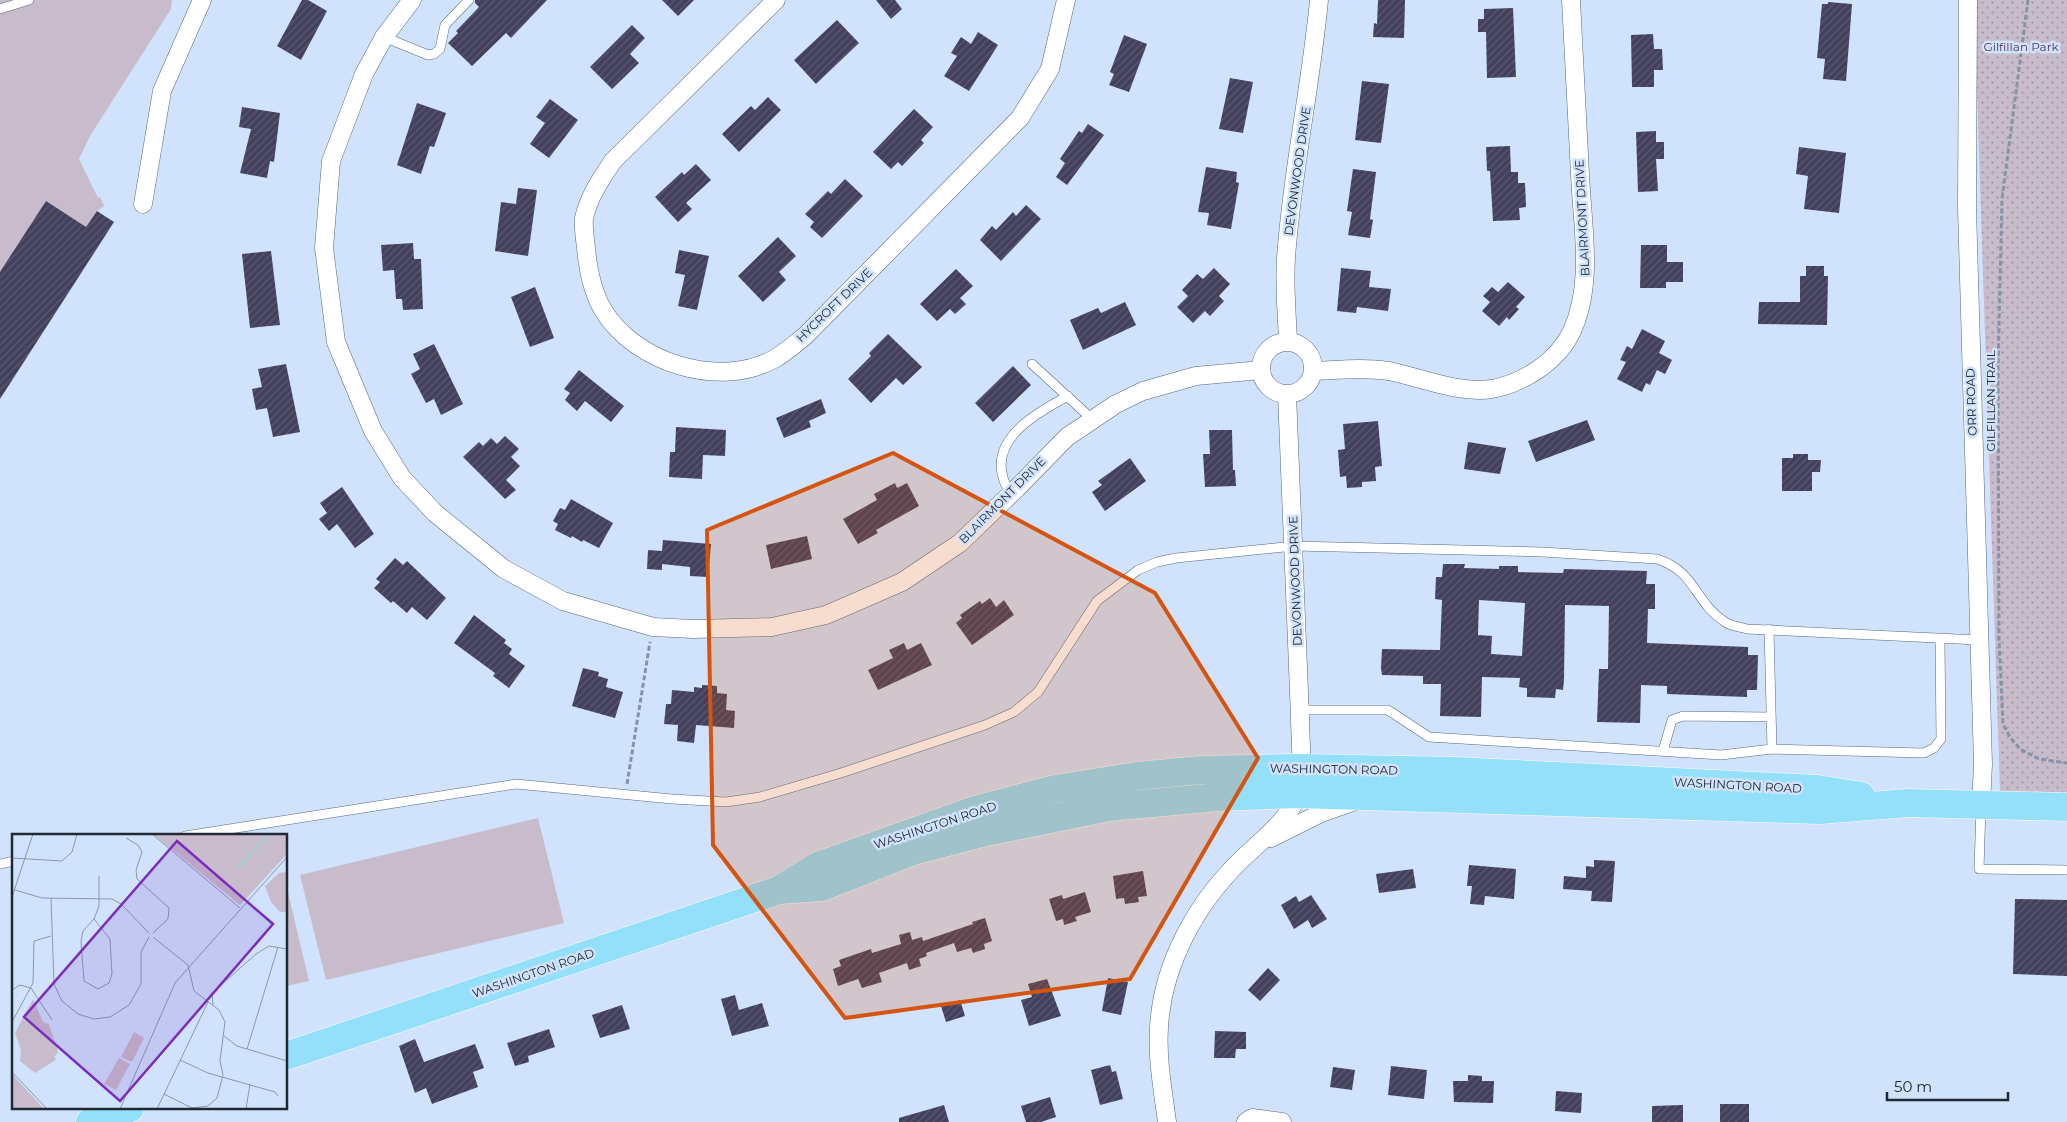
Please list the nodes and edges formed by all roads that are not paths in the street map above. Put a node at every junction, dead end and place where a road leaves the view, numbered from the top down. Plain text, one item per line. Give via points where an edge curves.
1 (29, 0) edge
2 (202, 0) edge
3 (412, 0) edge
4 (469, 0) edge
5 (776, 0) edge
6 (1066, 0) edge
7 (1319, 0) edge
8 (1571, 0) edge
9 (1968, 0) edge
10 (0, 9) edge
11 (384, 36) junction
12 (143, 204) dead end
13 (1288, 342) junction
14 (1032, 364) dead end
15 (1261, 370) junction
16 (1313, 371) junction
17 (1287, 394) junction
18 (1068, 396) junction
19 (1092, 418) junction
20 (1010, 495) junction
21 (1294, 546) junction
22 (1769, 630) junction
23 (1940, 639) junction
24 (1978, 640) junction
25 (1299, 710) junction
26 (1771, 717) junction
27 (1772, 749) junction
28 (1663, 751) junction
29 (1300, 781) junction
30 (1373, 796) junction
31 (1908, 802) junction
32 (1981, 804) junction
33 (2067, 807) edge
34 (198, 834) edge
35 (1255, 846) junction
36 (2067, 870) edge
37 (288, 1055) edge
38 (124, 1110) edge
39 (90, 1122) edge
40 (1167, 1122) edge
41 (1246, 1122) edge
42 (1282, 1122) edge

1 - 10 lane
2 - 12 street via 162,91
3 - 11 street, BLAIRMONT DRIVE
4 - 11 lane via 444,25 440,50 434,54 428,55
5 - 6 street, HYCROFT DRIVE via 613,161 594,189 584,219 587,262 593,288 604,311 623,334 654,357 695,369 725,371 752,367 774,359 805,336 1020,118 1050,69
7 - 13 street, DEVONWOOD DRIVE via 1288,232 1285,286
8 - 16 street, BLAIRMONT DRIVE via 1585,284 1572,331 1538,370 1516,383 1491,389 1469,390 1387,371
9 - 24 street, ORR ROAD via 1967,208
11 - 20 street, BLAIRMONT DRIVE via 364,74 331,161 324,248 336,342 373,431 402,478 435,513 504,569 563,601 653,627 772,627 826,615 902,582 960,543
13 - 15 street via 1279,343 1265,353
13 - 16 street via 1304,348 1313,363
14 - 18 lane
15 - 17 street via 1267,384
15 - 19 street, BLAIRMONT DRIVE via 1196,376 1170,382 1143,391
16 - 17 street via 1307,385
17 - 21 street, DEVONWOOD DRIVE
18 - 19 lane
18 - 20 lane via 1039,412 1013,433 1003,456 1002,475
19 - 20 street, BLAIRMONT DRIVE via 1067,437
21 - 22 lane via 1542,552 1657,559 1673,564 1687,576 1705,604 1727,623 1747,629
21 - 25 street, DEVONWOOD DRIVE
21 - 34 lane via 1176,558 1138,570 1097,601 1038,692 1014,712 986,725 760,797 726,802 516,784
22 - 23 lane
22 - 26 lane
23 - 24 lane
23 - 27 lane via 1941,739 1934,748 1924,753
24 - 32 street, ORR ROAD via 1983,764
25 - 28 lane via 1388,710 1429,737
25 - 29 street, DEVONWOOD DRIVE
26 - 27 lane
26 - 28 lane via 1683,716 1672,720
27 - 28 lane via 1721,755
29 - 30 main road, WASHINGTON ROAD
29 - 31 main road, WASHINGTON ROAD via 1455,771 1817,790
29 - 35 street via 1280,822
29 - 37 main road, WASHINGTON ROAD via 1219,796 1109,808 986,832 913,851 822,886 779,890
30 - 31 main road, WASHINGTON ROAD via 1820,810
30 - 35 street via 1321,813
31 - 32 main road, WASHINGTON ROAD
32 - 33 main road, WASHINGTON ROAD
32 - 36 lane via 1979,869
35 - 40 street via 1224,878 1197,914 1167,981 1159,1026 1159,1048
38 - 39 main road
41 - 42 street via 1252,1118

